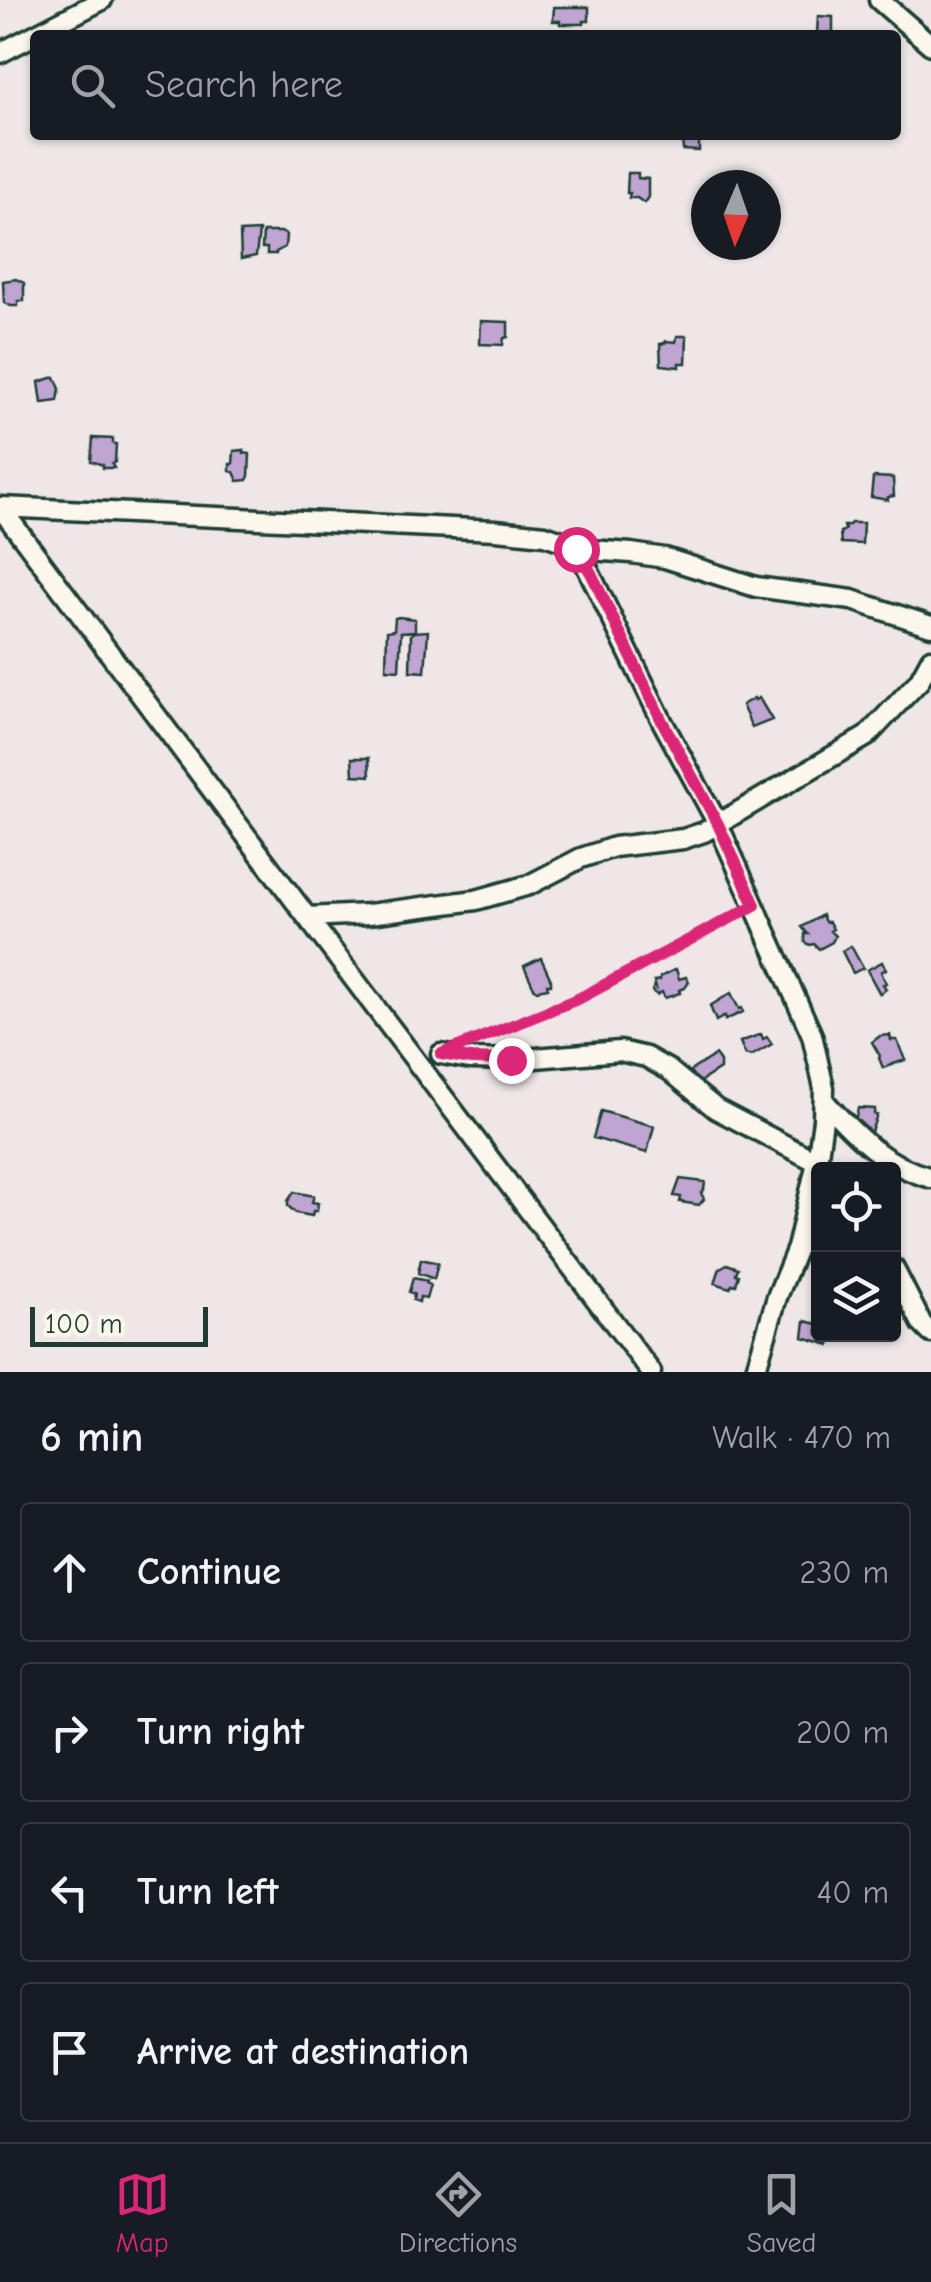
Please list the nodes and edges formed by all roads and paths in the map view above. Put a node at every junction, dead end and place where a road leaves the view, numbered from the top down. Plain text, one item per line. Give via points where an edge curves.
1 (102, 0) edge
2 (879, 0) edge
3 (44, 30) edge
4 (30, 37) edge
5 (931, 45) edge
6 (0, 53) edge
7 (0, 507) edge
8 (576, 549) junction
9 (931, 626) edge
10 (931, 660) edge
11 (718, 824) junction
12 (755, 905) junction
13 (307, 917) junction
14 (441, 1054) joint
15 (824, 1101) junction
16 (817, 1162) joint
17 (931, 1178) edge
18 (811, 1204) edge
19 (901, 1283) edge
20 (931, 1333) edge
21 (652, 1372) edge
22 (755, 1372) edge

1 - 3 street
2 - 5 street
4 - 6 street
7 - 8 street via 496,530 545,535
7 - 13 street
8 - 9 street via 665,558 756,588 852,600
8 - 11 street
10 - 11 street via 867,736
11 - 12 street
11 - 13 street via 683,840 614,846 476,900
12 - 14 path via 580,998
12 - 15 street via 812,1035
13 - 21 street
14 - 16 street via 511,1060 620,1051 646,1057 716,1108
15 - 16 street
15 - 17 street via 878,1155
18 - 22 street
19 - 20 street

